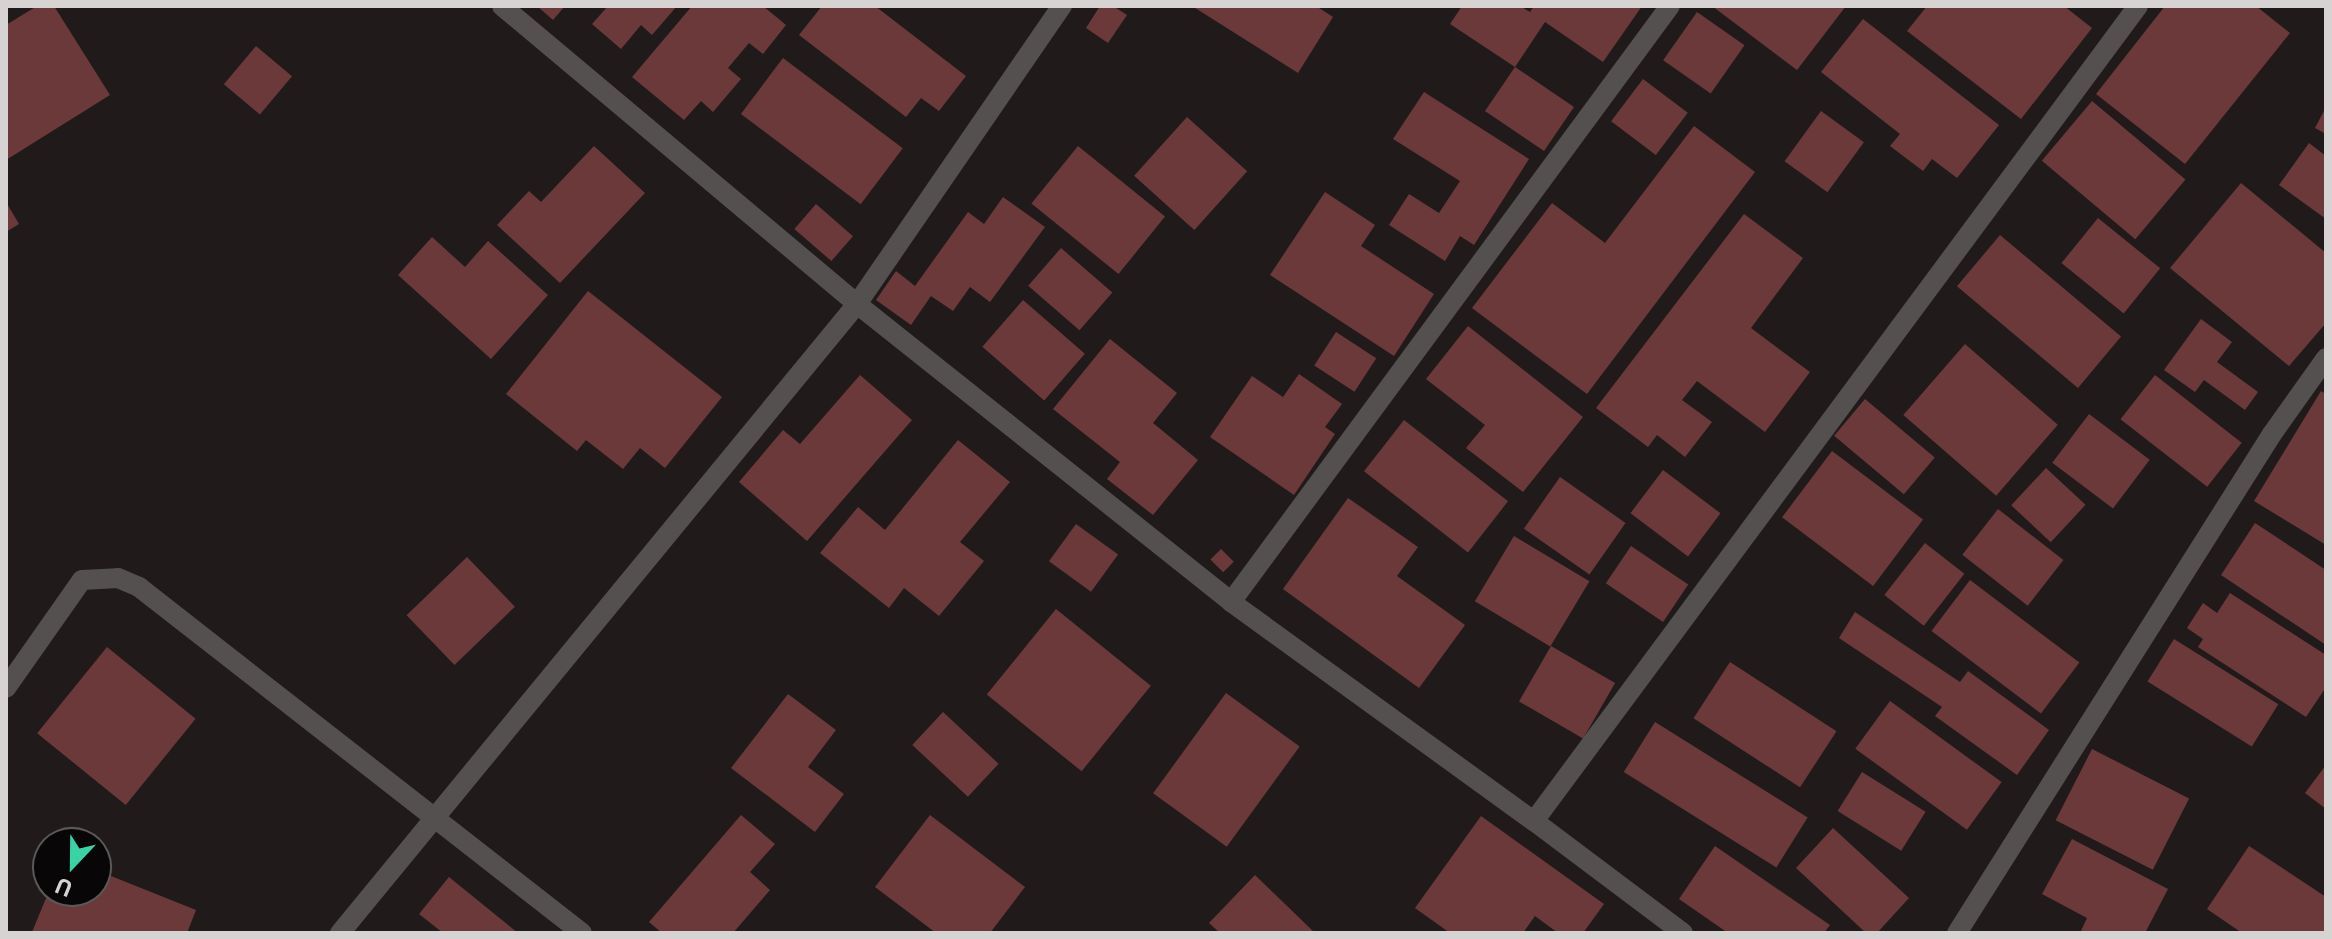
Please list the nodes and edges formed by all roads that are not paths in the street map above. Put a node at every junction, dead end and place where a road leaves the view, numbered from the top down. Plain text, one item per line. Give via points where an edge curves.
1 (502, 6) edge
2 (1062, 6) edge
3 (1670, 6) edge
4 (2138, 6) edge
5 (857, 304) junction
6 (2326, 358) edge
7 (1231, 602) junction
8 (6, 688) edge
9 (433, 815) junction
10 (1534, 821) junction
11 (1679, 932) edge
12 (340, 933) edge
13 (582, 933) edge
14 (1957, 933) edge

1 - 5 street
2 - 5 street
3 - 7 street
4 - 10 street
5 - 7 street
5 - 9 street
6 - 14 street via 2272,434
7 - 10 street
8 - 9 street via 82,580 118,578 139,587
9 - 12 street
9 - 13 street
10 - 11 street

